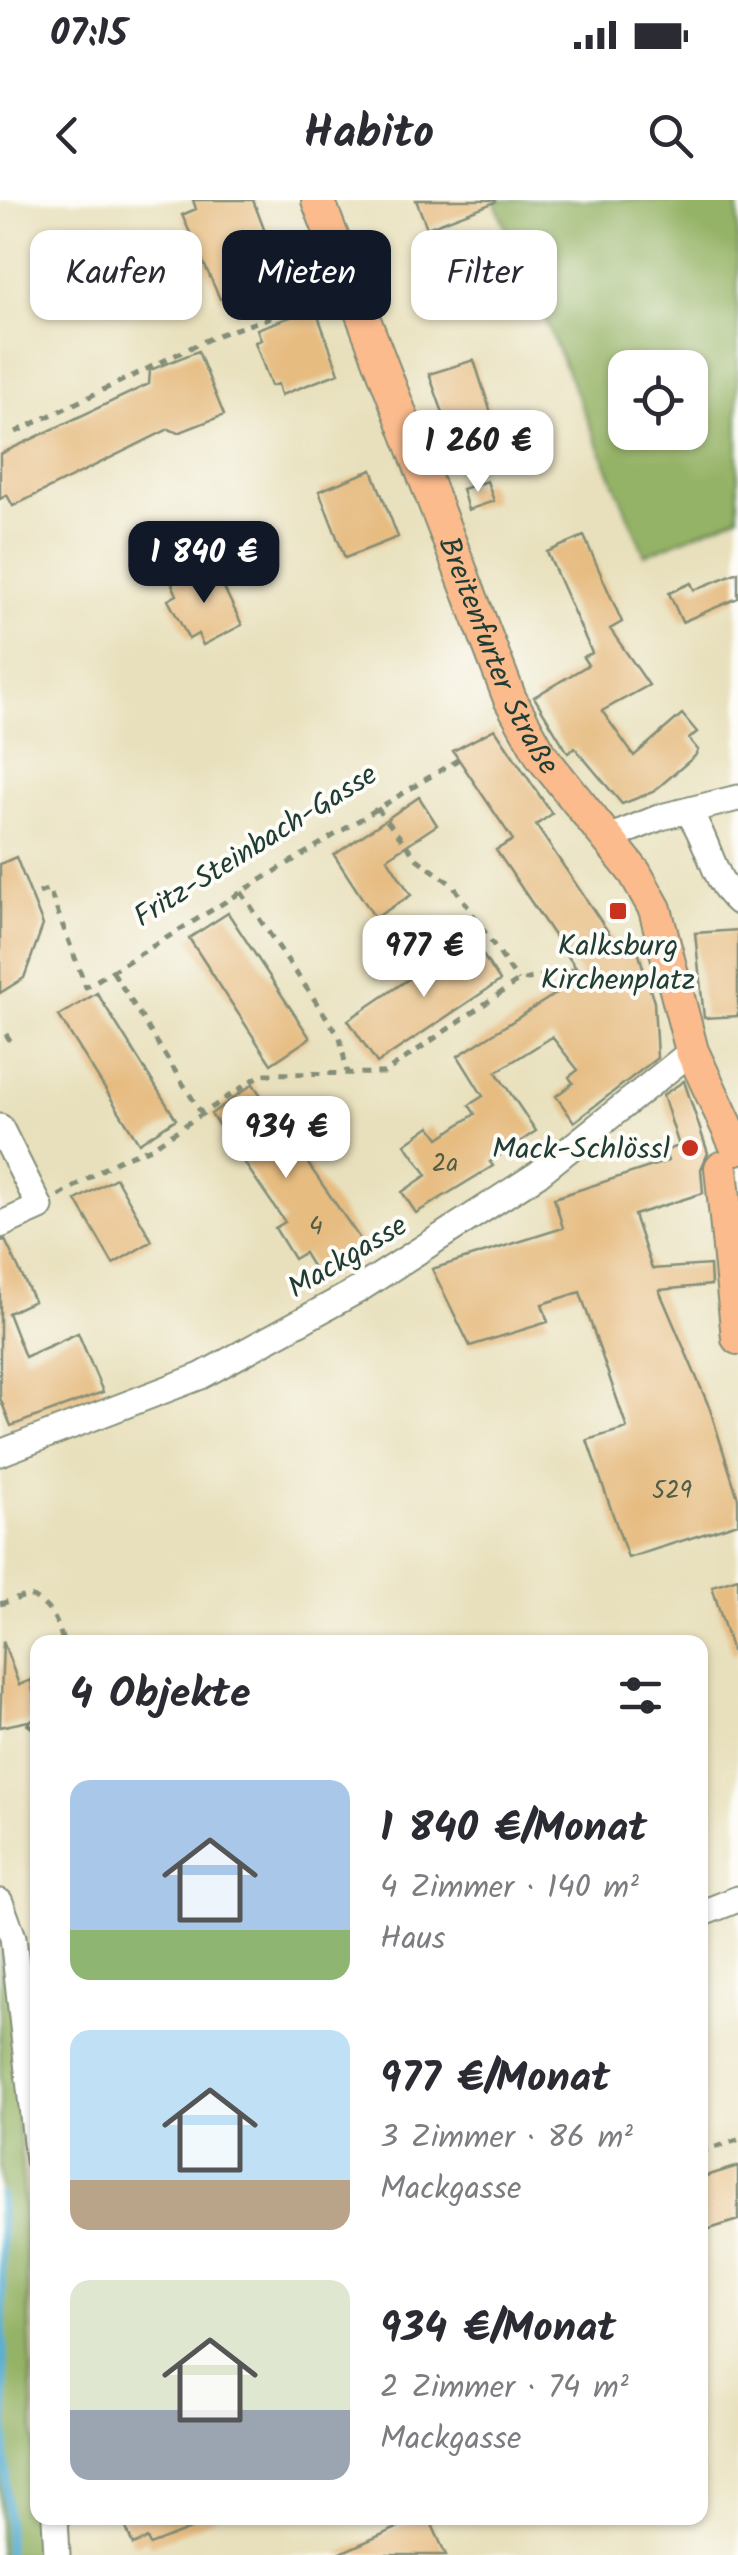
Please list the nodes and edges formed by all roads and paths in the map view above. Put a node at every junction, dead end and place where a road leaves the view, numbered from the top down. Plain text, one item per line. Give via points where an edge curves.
1 (318, 200) edge
2 (261, 320) edge
3 (16, 432) dead end
4 (455, 456) dead end
5 (479, 478) dead end
6 (459, 759) dead end
7 (738, 798) edge
8 (377, 808) junction
9 (688, 812) junction
10 (606, 840) junction
11 (241, 892) junction
12 (39, 893) dead end
13 (738, 902) edge
14 (616, 944) dead end
15 (640, 948) dead end
16 (577, 970) dead end
17 (112, 971) junction
18 (518, 982) junction
19 (6, 1034) dead end
20 (11, 1042) dead end
21 (692, 1051) junction
22 (347, 1073) junction
23 (202, 1114) junction
24 (0, 1126) edge
25 (726, 1157) edge
26 (40, 1207) junction
27 (0, 1226) edge
28 (738, 1338) edge
29 (0, 1453) edge
30 (0, 1604) edge
31 (61, 1635) edge
32 (27, 1723) dead end
33 (30, 1725) edge
34 (738, 1899) edge
35 (0, 1902) edge
36 (708, 1911) edge
37 (30, 2089) edge
38 (738, 2140) edge
39 (708, 2149) edge
40 (55, 2525) edge
41 (57, 2555) edge

1 - 10 main road, Breitenfurter Straße via 510,699 542,757
2 - 3 path
4 - 5 path via 470,451
6 - 8 path, Fritz-Steinbach-Gasse
7 - 9 street
8 - 11 path, Fritz-Steinbach-Gasse
8 - 18 path via 418,859 453,884
9 - 10 street
9 - 13 street
10 - 21 main road, Breitenfurter Straße via 655,909
11 - 17 path, Fritz-Steinbach-Gasse
11 - 22 path via 340,1038
12 - 17 path, Fritz-Steinbach-Gasse via 49,889 86,987
14 - 15 path via 636,935
16 - 18 path
17 - 23 path
18 - 22 path via 384,1073
19 - 20 path
21 - 25 main road, Breitenfurter Straße
21 - 29 street, Mackgasse via 538,1174 358,1290 200,1376
22 - 23 path via 262,1074
23 - 26 path
24 - 26 street
25 - 28 main road, Breitenfurter Straße
26 - 27 street
30 - 31 path via 29,1594 56,1615
32 - 33 path
34 - 36 street
35 - 37 street via 13,1937
38 - 39 path
40 - 41 street

